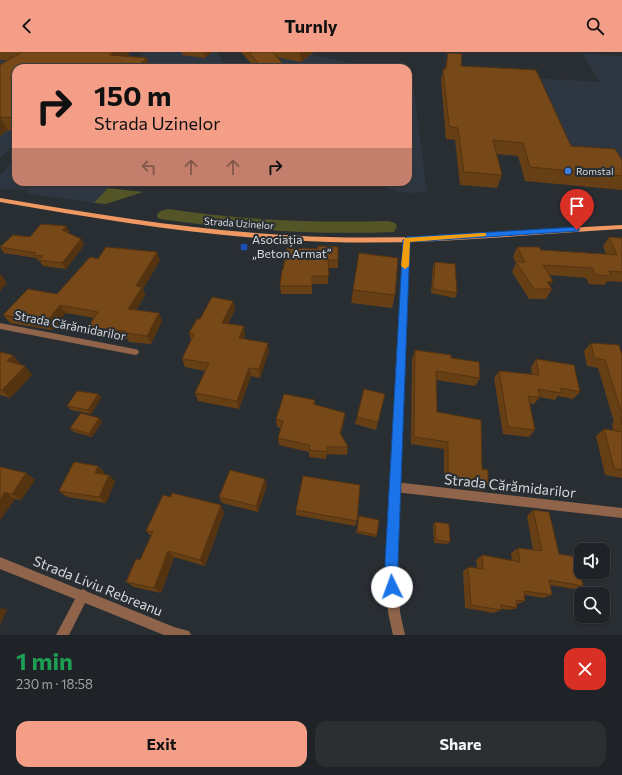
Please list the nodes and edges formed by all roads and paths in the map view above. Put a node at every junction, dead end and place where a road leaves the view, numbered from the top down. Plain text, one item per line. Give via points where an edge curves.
1 (0, 200) edge
2 (622, 227) edge
3 (406, 240) junction
4 (0, 326) edge
5 (135, 352) dead end
6 (395, 487) junction
7 (622, 513) edge
8 (0, 563) edge
9 (83, 595) junction
10 (62, 635) edge
11 (185, 635) edge
12 (399, 635) edge

1 - 3 main road, Strada Uzinelor via 196,231 331,240
2 - 3 main road, Strada Uzinelor
3 - 6 street
4 - 5 street, Strada Cărămidarilor
6 - 7 street, Strada Cărămidarilor
6 - 12 street via 391,563 394,612
8 - 9 street, Strada Liviu Rebreanu
9 - 10 street
9 - 11 street, Strada Liviu Rebreanu via 174,633

